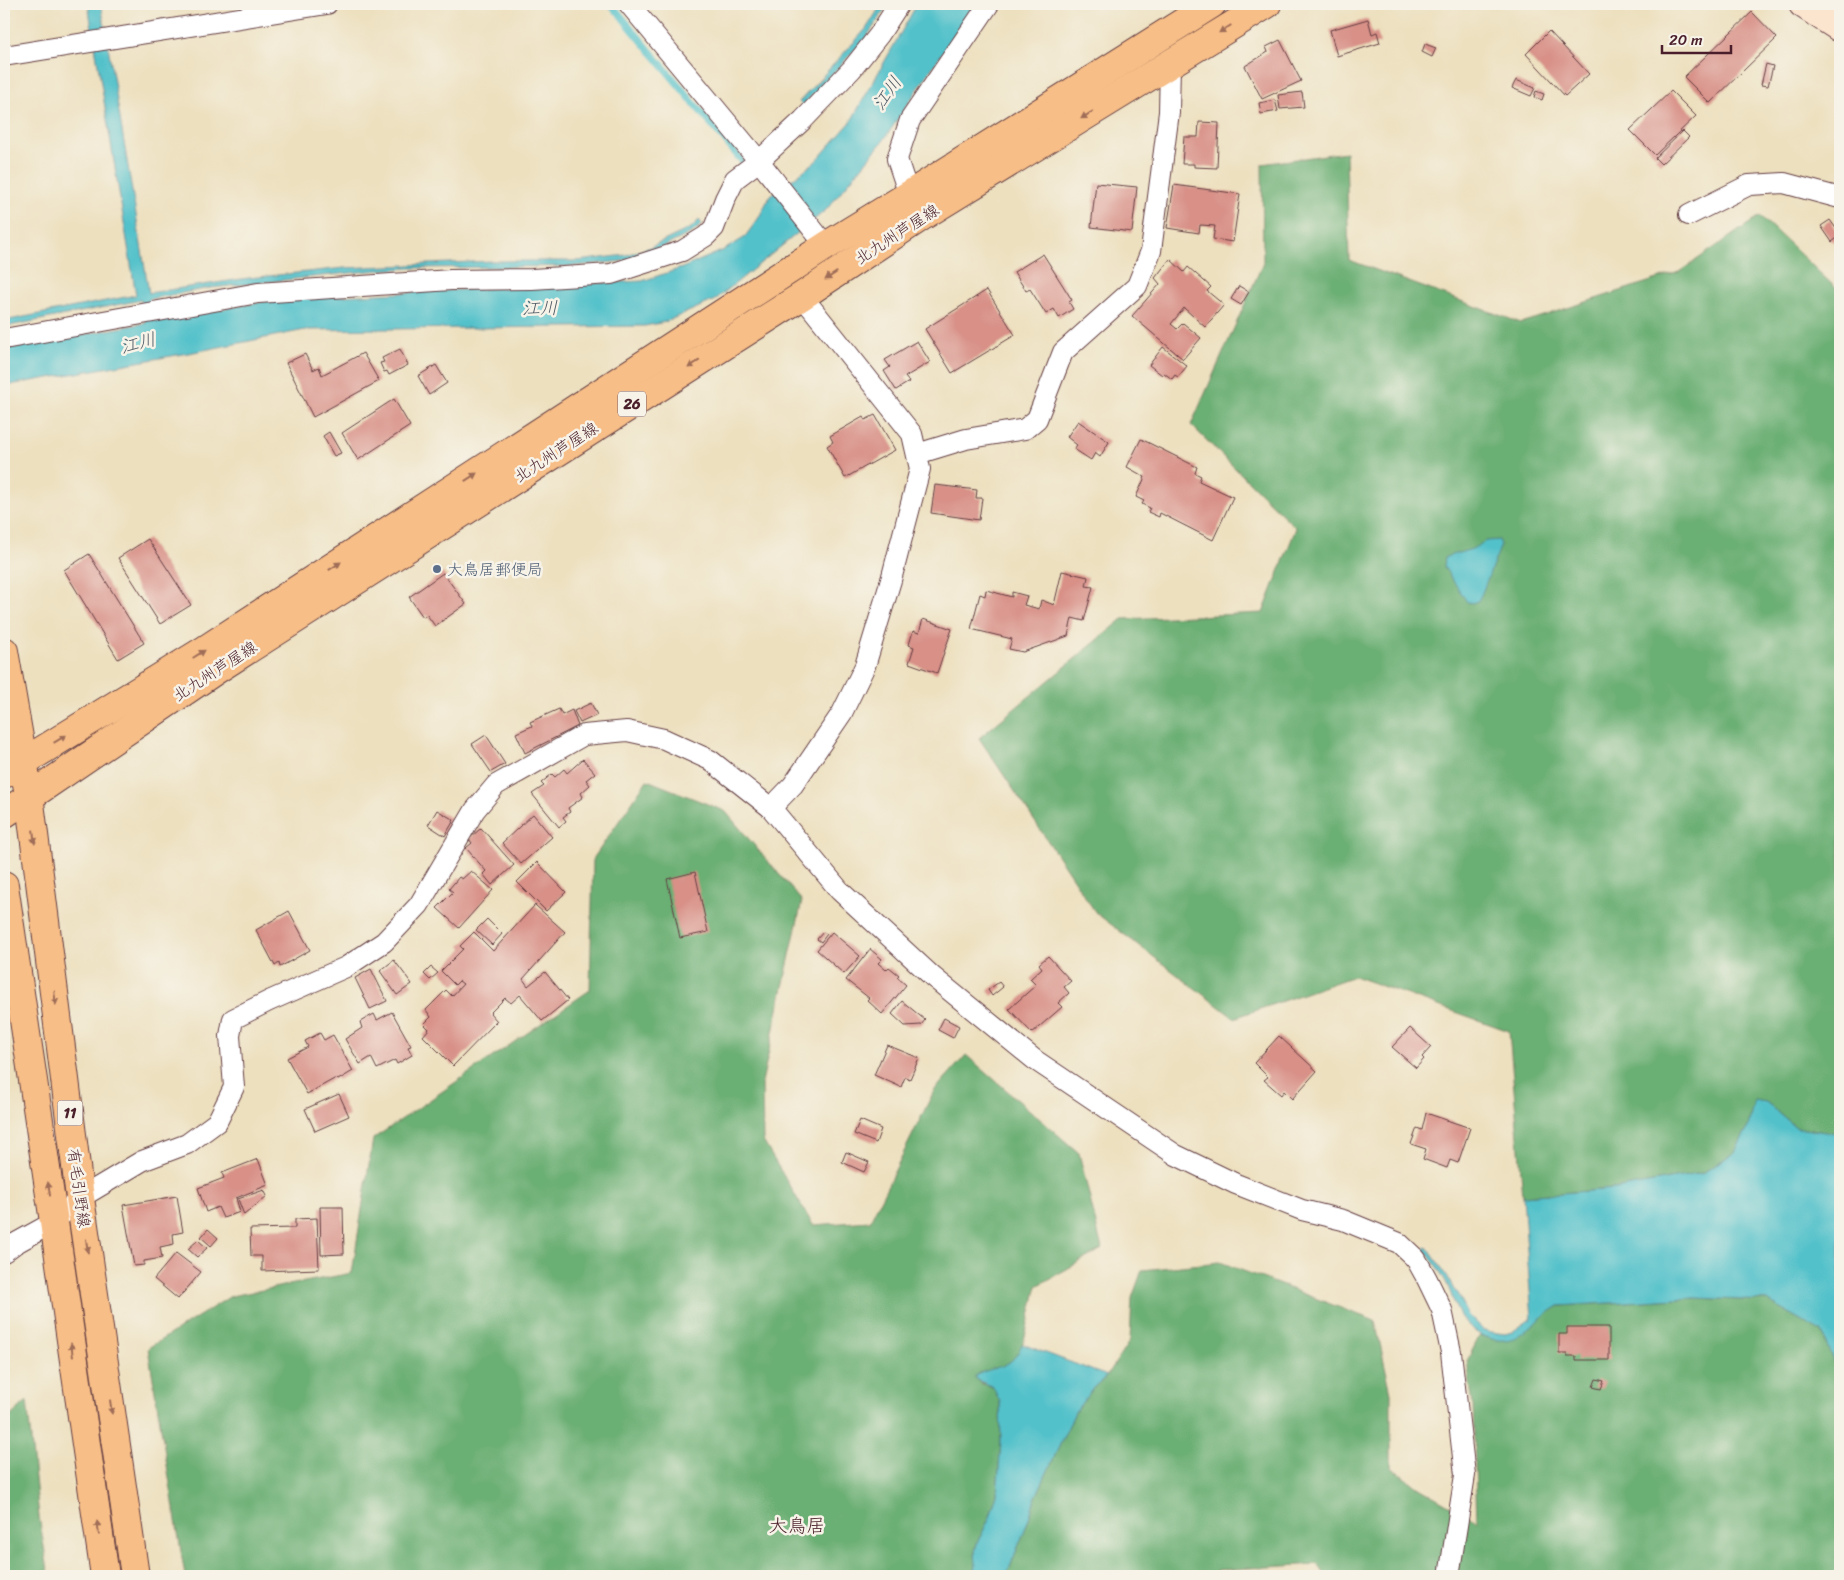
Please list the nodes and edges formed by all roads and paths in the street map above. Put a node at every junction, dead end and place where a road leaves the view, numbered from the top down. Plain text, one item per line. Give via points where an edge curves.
1 (327, 4) edge
2 (629, 4) edge
3 (899, 4) edge
4 (989, 4) edge
5 (1212, 4) edge
6 (1266, 4) edge
7 (1803, 4) edge
8 (1186, 12) edge
9 (1840, 28) edge
10 (4, 56) edge
11 (1170, 64) junction
12 (759, 161) junction
13 (1840, 198) edge
14 (915, 206) junction
15 (1689, 215) dead end
16 (826, 246) junction
17 (802, 296) junction
18 (4, 338) edge
19 (917, 454) junction
20 (4, 651) edge
21 (13, 768) edge
22 (29, 795) junction
23 (771, 808) junction
24 (4, 814) edge
25 (4, 885) edge
26 (80, 1198) junction
27 (54, 1222) junction
28 (4, 1252) edge
29 (104, 1576) edge
30 (135, 1576) edge
31 (1449, 1576) edge

1 - 10 street
2 - 12 street
3 - 12 street via 852,69
4 - 14 street via 910,120 897,159
5 - 8 main road, 北九州芦屋線 / 26
6 -> 11 main road, 北九州芦屋線 / 26
7 - 9 street
8 - 14 main road, 北九州芦屋線 / 26
11 -> 14 main road, 北九州芦屋線 / 26
11 - 19 street via 1169,112 1151,251 1137,286 1063,352 1037,419 1025,429 966,439
12 - 16 street
12 - 18 street via 735,179 714,228 706,236 682,251 611,274 452,280 258,294
13 - 15 street via 1784,184 1749,184
14 - 16 main road, 北九州芦屋線 / 26
14 -> 17 main road, 北九州芦屋線 / 26
21 -> 16 main road, 北九州芦屋線 / 26 via 203,651
17 - 19 street via 912,434
17 -> 22 main road, 北九州芦屋線 / 26 via 216,670
19 - 23 street via 920,469 865,666 842,712 793,785
20 - 21 main road, 有毛引野線 / 11
21 - 22 main road, 有毛引野線 / 11
22 - 24 main road, 北九州芦屋線 / 26
22 -> 26 main road, 有毛引野線 / 11
23 - 26 street via 710,760 664,738 627,731 584,734 496,785 474,810 419,905 384,942 346,967 233,1019 230,1036 234,1086 217,1122 187,1144 142,1162
23 - 31 street via 840,891 932,977 1035,1060 1176,1155 1236,1184 1302,1210 1343,1220 1398,1243 1416,1259 1442,1310 1451,1352 1465,1475
27 -> 25 main road, 有毛引野線 / 11
26 - 27 street
26 -> 30 main road, 有毛引野線 / 11
27 - 28 street
29 -> 27 main road, 有毛引野線 / 11

